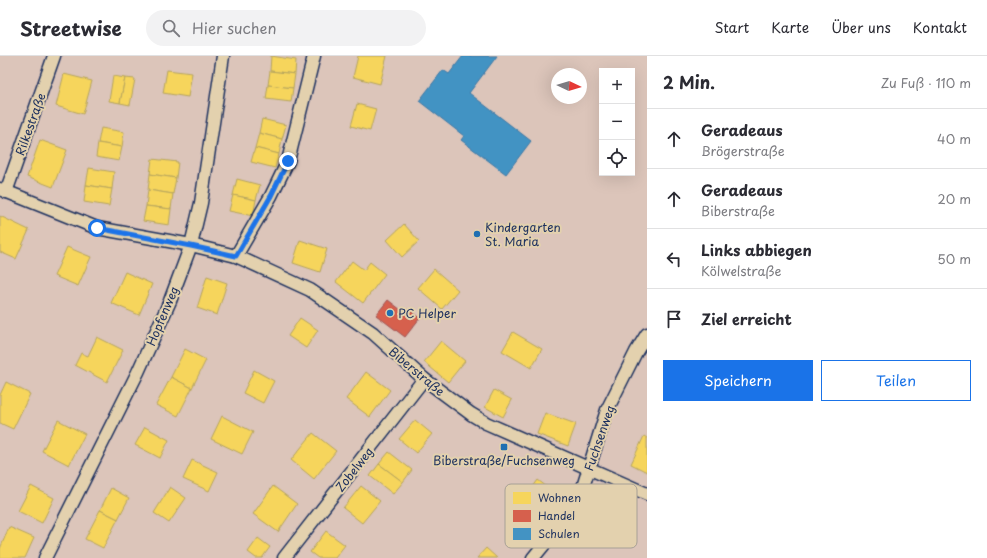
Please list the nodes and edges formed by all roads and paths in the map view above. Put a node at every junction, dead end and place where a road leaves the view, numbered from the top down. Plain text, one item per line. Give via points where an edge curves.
1 (54, 56) edge
2 (223, 56) edge
3 (314, 56) edge
4 (3, 190) edge
5 (191, 246) junction
6 (236, 256) junction
7 (647, 334) edge
8 (424, 379) junction
9 (589, 469) junction
10 (584, 484) edge
11 (624, 484) edge
12 (637, 490) edge
13 (647, 494) edge
14 (542, 548) edge
15 (45, 558) edge
16 (284, 558) edge
17 (534, 558) edge

1 - 4 street, Rilkestraße
2 - 5 street, Hopfenweg via 201,203
3 - 6 street via 288,161
4 - 5 street, Biberstraße via 97,228
5 - 6 street, Biberstraße
5 - 15 street, Hopfenweg via 138,372
6 - 8 street, Biberstraße via 310,290 373,333
7 - 9 street, Fuchsenweg via 607,410
8 - 9 street, Biberstraße via 486,423
8 - 16 street, Zobelweg
9 - 10 street, Fuchsenweg
9 - 11 street, Biberstraße
12 - 13 street, Biberstraße
14 - 17 street, Fuchsenweg

